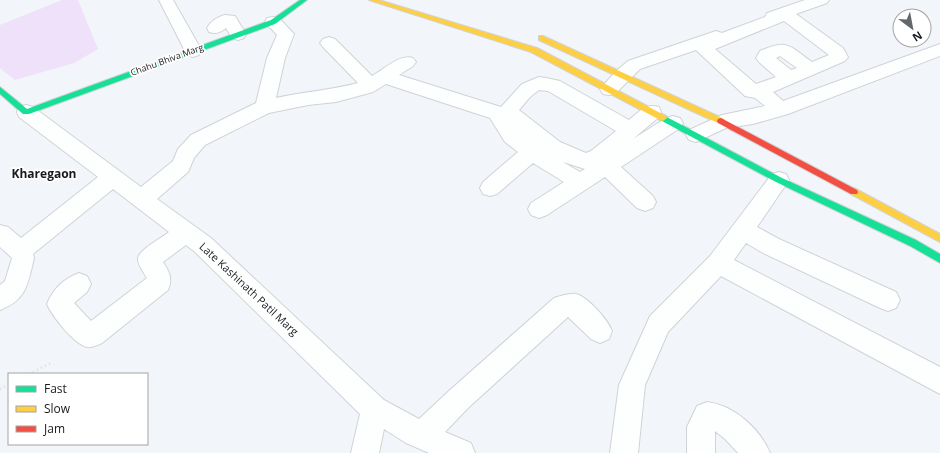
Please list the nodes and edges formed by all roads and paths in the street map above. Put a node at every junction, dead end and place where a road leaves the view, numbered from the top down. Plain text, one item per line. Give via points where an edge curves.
1 (304, 0) edge
2 (372, 0) edge
3 (821, 0) edge
4 (166, 1) edge
5 (273, 22) junction
6 (214, 28) dead end
7 (238, 34) junction
8 (529, 34) dead end
9 (329, 44) dead end
10 (940, 50) edge
11 (193, 51) junction
12 (407, 62) dead end
13 (571, 68) junction
14 (810, 69) junction
15 (622, 75) junction
16 (789, 78) junction
17 (378, 81) junction
18 (554, 86) junction
19 (609, 89) junction
20 (760, 91) junction
21 (3, 96) edge
22 (264, 106) junction
23 (781, 109) junction
24 (26, 112) junction
25 (652, 112) junction
26 (722, 122) junction
27 (673, 123) junction
28 (630, 130) junction
29 (696, 135) junction
30 (764, 151) junction
31 (532, 152) junction
32 (752, 165) junction
33 (607, 166) junction
34 (113, 177) junction
35 (779, 180) junction
36 (581, 182) junction
37 (490, 188) dead end
38 (142, 199) junction
39 (645, 202) dead end
40 (539, 209) dead end
41 (742, 230) junction
42 (186, 233) junction
43 (0, 234) edge
44 (940, 238) edge
45 (21, 251) junction
46 (940, 257) edge
47 (718, 263) junction
48 (79, 284) dead end
49 (0, 299) edge
50 (888, 300) dead end
51 (600, 331) dead end
52 (53, 362) dead end
53 (31, 373) edge
54 (940, 382) edge
55 (375, 409) junction
56 (422, 436) junction
57 (365, 453) edge
58 (461, 453) edge
59 (624, 453) edge
60 (701, 453) edge
61 (756, 453) edge

1 - 5 street, Chahu Bhiva Marg
2 - 13 street via 534,50
3 - 15 street via 634,65
4 - 11 street
5 - 7 street, Chahu Bhiva Marg
5 - 22 street via 286,34 276,58
6 - 7 street via 229,20
7 - 11 street, Chahu Bhiva Marg
8 - 15 street
9 - 17 street
10 - 23 street
11 - 24 street, Chahu Bhiva Marg
12 - 17 street
13 - 18 street
13 - 19 street
14 - 16 street
14 - 16 street via 784,50 780,49 766,55 765,58
14 - 20 street via 839,57 837,52 789,17 783,16 705,46 704,49 752,91
15 - 19 street
15 - 26 street
16 - 20 street
17 - 22 street via 336,95
17 - 31 street via 497,113 512,137
18 - 28 street
18 - 28 street via 536,83 530,86 509,109 512,115 553,147 586,161 598,157
19 - 25 street
20 - 23 street
21 - 24 street, Late Kashinath Patil Marg
22 - 38 street via 198,140 185,155 181,166
23 - 26 street
24 - 34 street, Late Kashinath Patil Marg
25 - 27 street
25 - 28 street
26 - 29 street
26 - 30 street
27 - 29 street
27 - 33 street
29 - 32 street
30 - 32 street
30 - 44 street
31 - 36 street
31 - 37 street
32 - 35 street
33 - 36 street
33 - 39 street
34 - 38 street, Late Kashinath Patil Marg
34 - 45 street
35 - 41 street
35 - 46 street
36 - 40 street
38 - 42 street, Late Kashinath Patil Marg
41 - 47 street
41 - 50 street
42 - 48 street via 149,259 160,275 160,282 92,335 87,335 59,304 61,299
42 - 55 street, Late Kashinath Patil Marg via 203,245
43 - 45 street
45 - 49 street via 23,258 15,287
47 - 54 street
47 - 59 street via 659,324 632,384
51 - 56 street via 575,306 563,306 458,399
52 - 53 path
55 - 56 street, Late Kashinath Patil Marg
55 - 57 street
56 - 58 street, Late Kashinath Patil Marg
60 - 61 street via 701,427 707,416 715,415 735,430

